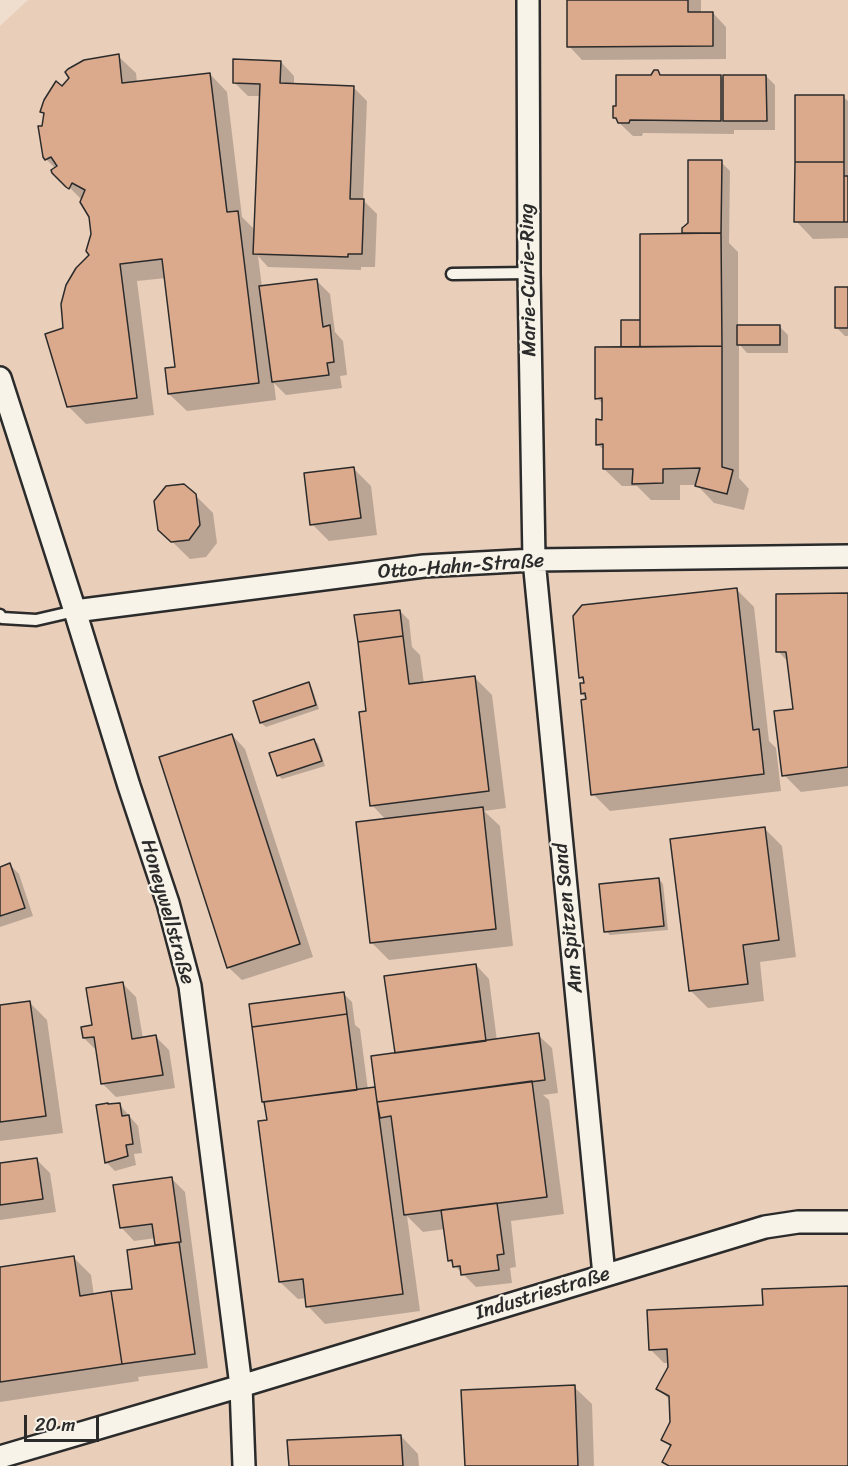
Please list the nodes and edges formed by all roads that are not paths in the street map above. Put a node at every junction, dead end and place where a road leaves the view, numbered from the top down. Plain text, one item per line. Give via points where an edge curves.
1 (528, 0) edge
2 (529, 273) junction
3 (452, 274) dead end
4 (0, 378) edge
5 (848, 556) edge
6 (534, 560) junction
7 (75, 611) junction
8 (0, 615) edge
9 (848, 1221) edge
10 (604, 1275) junction
11 (241, 1386) junction
12 (0, 1457) edge
13 (244, 1466) edge

1 - 2 street, Marie-Curie-Ring
2 - 3 lane
2 - 6 street, Marie-Curie-Ring
4 - 7 street, Honeywellstraße
5 - 6 street, Otto-Hahn-Straße
6 - 7 street, Otto-Hahn-Straße via 424,566
6 - 10 street, Am Spitzen Sand
7 - 8 lane via 36,620
7 - 11 street, Honeywellstraße via 168,903 190,986
9 - 10 street, Industriestraße via 781,1224
10 - 11 street, Industriestraße
11 - 12 street, Industriestraße
11 - 13 street, Honeywellstraße

